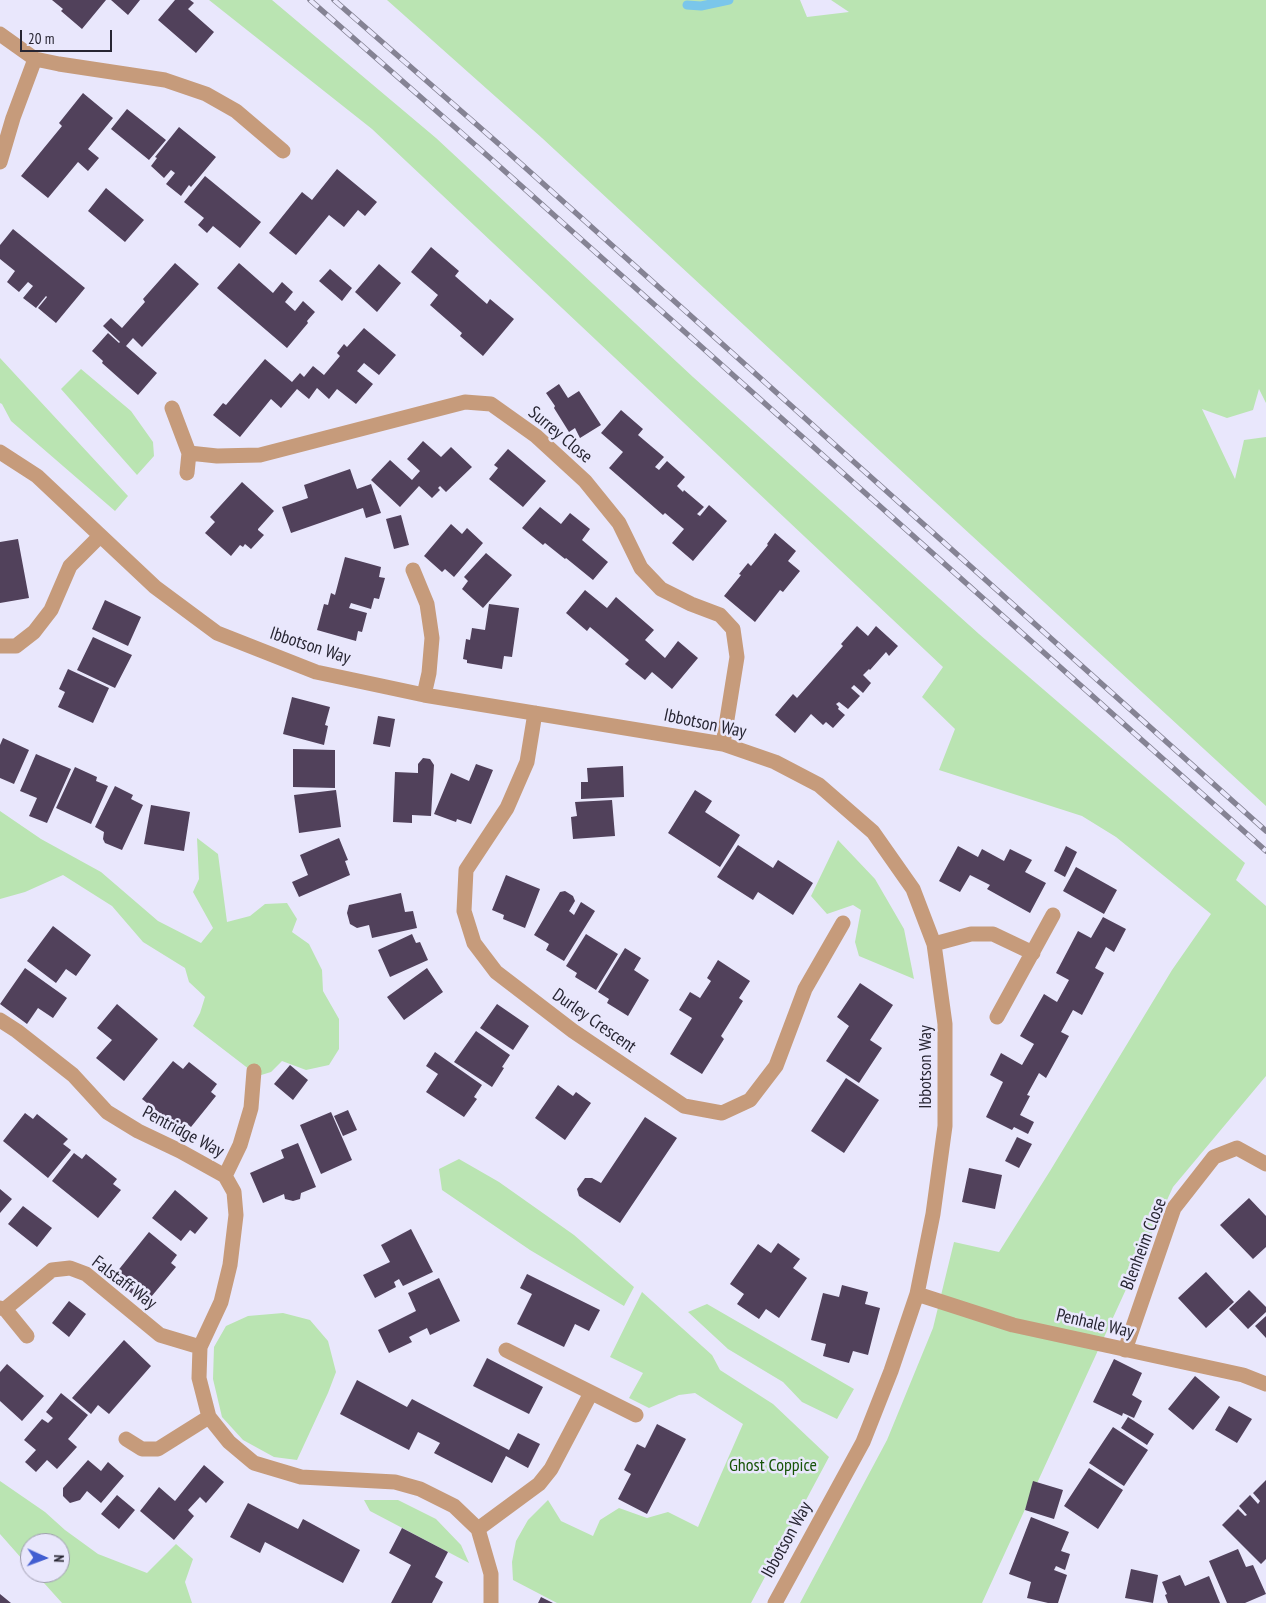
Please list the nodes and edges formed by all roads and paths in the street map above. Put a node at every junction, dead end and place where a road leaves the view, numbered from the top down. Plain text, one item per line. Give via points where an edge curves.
1 (0, 34) edge
2 (35, 59) junction
3 (283, 151) dead end
4 (0, 162) edge
5 (172, 408) dead end
6 (0, 452) edge
7 (189, 453) junction
8 (187, 473) dead end
9 (100, 536) junction
10 (413, 570) dead end
11 (0, 646) edge
12 (424, 695) junction
13 (535, 714) junction
14 (722, 744) junction
15 (1053, 915) dead end
16 (843, 923) dead end
17 (934, 944) junction
18 (1033, 953) junction
19 (997, 1017) dead end
20 (0, 1020) edge
21 (254, 1071) dead end
22 (1266, 1164) edge
23 (225, 1176) junction
24 (918, 1294) junction
25 (2, 1309) edge
26 (27, 1336) dead end
27 (200, 1347) junction
28 (506, 1350) dead end
29 (1125, 1350) junction
30 (1266, 1384) edge
31 (592, 1393) junction
32 (636, 1415) dead end
33 (209, 1417) junction
34 (126, 1439) dead end
35 (478, 1529) junction
36 (491, 1603) edge
37 (774, 1603) edge

1 - 2 street
2 - 3 street via 164,80 206,94 236,112
2 - 4 street via 12,118
5 - 7 street
6 - 9 street, Ibbotson Way via 37,476
7 - 8 street
7 - 14 street, Surrey Close via 260,455 465,402 491,404 536,436 585,481 619,523 641,568 661,589 720,615 733,629 737,657
9 - 11 street via 70,566 50,610 34,632 16,646
9 - 12 street, Ibbotson Way via 155,587 217,632 316,672
10 - 12 street via 427,604 432,638
12 - 13 street, Ibbotson Way
13 - 14 street, Ibbotson Way
13 - 16 street, Durley Crescent via 527,762 507,808 466,870 464,911 474,943 496,972 573,1031 684,1106 722,1112 750,1100 776,1066 805,988
14 - 17 street, Ibbotson Way via 775,762 819,785 873,832 912,890
15 - 18 street
17 - 18 street via 971,934 992,934
17 - 24 street, Ibbotson Way via 946,1024 945,1126
18 - 19 street
20 - 23 street, Pentridge Way via 72,1075 107,1112
21 - 23 street via 251,1108 240,1145
22 - 29 street, Blenheim Close via 1237,1148 1214,1158 1174,1208
23 - 27 street, Pentridge Way via 234,1192 236,1215 230,1265 221,1302
24 - 29 street, Penhale Way via 1013,1325
24 - 37 street, Ibbotson Way via 863,1442
25 - 26 street, Falstaff Way
25 - 27 street, Falstaff Way via 52,1270 70,1268 86,1274 160,1335
27 - 33 street, Pentridge Way via 199,1378
28 - 31 street
29 - 30 street, Penhale Way via 1243,1375
31 - 32 street
31 - 35 street via 551,1469 539,1484
33 - 34 street via 158,1449 142,1449
33 - 35 street, Pentridge Way via 229,1442 254,1463 300,1477 395,1482 420,1489 454,1506
35 - 36 street via 491,1574

